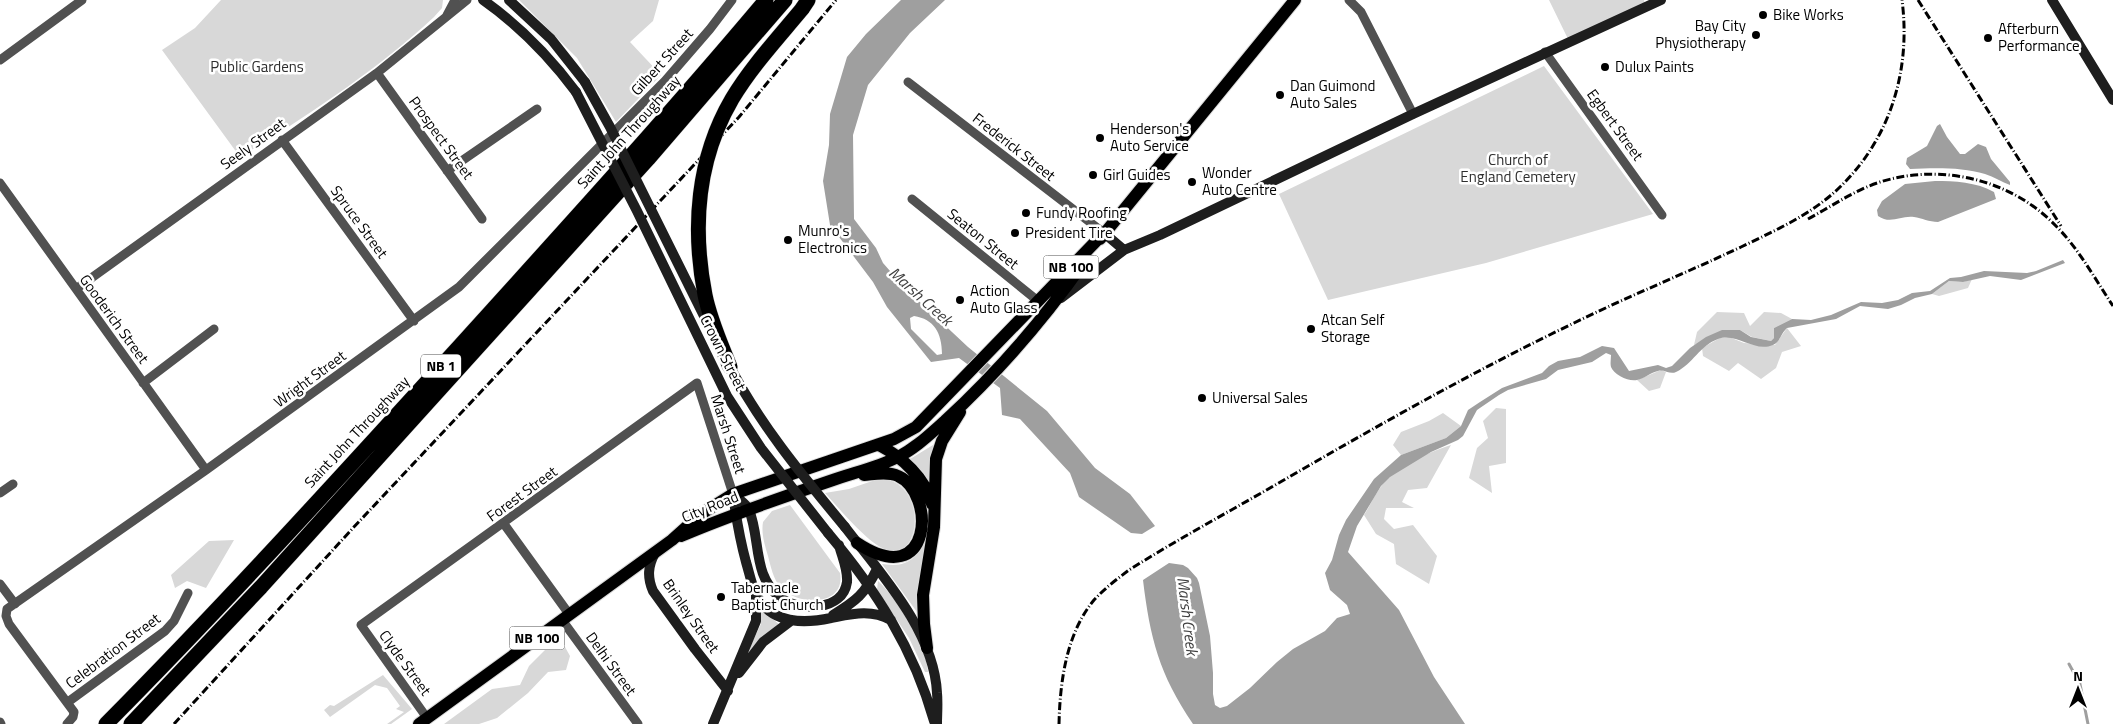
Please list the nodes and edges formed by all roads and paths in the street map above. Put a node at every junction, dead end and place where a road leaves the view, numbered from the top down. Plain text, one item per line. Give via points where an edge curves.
1 (82, 0) edge
2 (455, 0) edge
3 (467, 0) edge
4 (483, 0) edge
5 (510, 0) edge
6 (732, 0) edge
7 (766, 0) edge
8 (785, 0) edge
9 (1294, 0) edge
10 (1349, 0) edge
11 (1661, 0) edge
12 (2052, 0) edge
13 (723, 4) edge
14 (805, 4) edge
15 (445, 20) junction
16 (1545, 52) junction
17 (0, 60) edge
18 (377, 72) junction
19 (908, 82) dead end
20 (2113, 100) edge
21 (537, 109) dead end
22 (1413, 114) junction
23 (609, 139) joint
24 (282, 140) junction
25 (448, 171) junction
26 (0, 184) edge
27 (912, 199) dead end
28 (1662, 215) dead end
29 (482, 219) dead end
30 (1104, 233) junction
31 (1124, 250) junction
32 (76, 289) junction
33 (1038, 301) junction
34 (1055, 303) junction
35 (414, 321) junction
36 (214, 329) dead end
37 (730, 367) junction
38 (143, 383) junction
39 (697, 383) joint
40 (966, 402) junction
41 (879, 445) junction
42 (898, 457) junction
43 (206, 470) junction
44 (829, 481) junction
45 (13, 484) dead end
46 (0, 493) edge
47 (733, 494) junction
48 (749, 508) junction
49 (736, 513) junction
50 (935, 514) junction
51 (504, 524) junction
52 (672, 540) junction
53 (857, 543) junction
54 (839, 545) junction
55 (655, 553) junction
56 (877, 569) junction
57 (0, 584) edge
58 (868, 586) junction
59 (188, 593) dead end
60 (756, 594) junction
61 (15, 604) junction
62 (566, 617) junction
63 (825, 619) junction
64 (792, 620) junction
65 (891, 620) junction
66 (361, 625) joint
67 (927, 648) junction
68 (728, 690) junction
69 (68, 702) junction
70 (72, 718) edge
71 (423, 721) edge
72 (106, 724) edge
73 (131, 724) edge
74 (638, 724) edge
75 (713, 724) edge
76 (936, 724) edge

1 - 17 street
2 - 15 street, Seely Street
3 - 15 street, Seely Street
4 - 54 main road, Crown Street, bridge via 532,39 576,92 727,396 761,448
5 - 37 main road, Crown Street, bridge via 551,39 585,82
6 - 13 street, Gilbert Street
7 - 72 highway, Saint John Throughway / NB 1 via 641,145 373,441
8 - 73 highway, NB 1 via 628,181 261,587
9 - 30 main road, NB 100
10 - 22 street via 1361,12
11 - 16 main road
12 - 20 main road
13 - 23 street, Gilbert Street via 670,75
14 - 37 highway, bridge via 732,100 714,134 702,179 698,232 702,274 710,312
15 - 18 street, Seely Street
16 - 22 main road
16 - 28 street, Egbert Street
18 - 24 street, Seely Street
18 - 25 street, Prospect Street
19 - 30 street, Frederick Street
21 - 25 street
22 - 31 main road
23 - 35 street, Wright Street via 470,277
24 - 32 street, Seely Street
24 - 35 street, Spruce Street
25 - 29 street, Prospect Street
26 - 32 street, Gooderich Street
27 - 33 street, Seaton Street
30 - 31 main road
30 - 33 main road, NB 100
30 - 34 main road, NB 100
31 - 34 main road
32 - 38 street, Gooderich Street
33 - 41 main road, City Road / NB 100 via 916,426
34 - 40 main road, City Road / NB 100
35 - 43 street, Wright Street
36 - 38 street
37 - 53 main road, Crown Street, bridge via 779,446
38 - 43 street, Gooderich Street
39 - 47 street, Marsh Street
39 - 51 street, Forest Street
40 - 42 main road, City Road / NB 100 via 922,442
40 - 50 main road via 938,449
41 - 42 main road
41 - 47 main road, City Road / NB 100
42 - 44 main road, City Road / NB 100
42 - 50 main road via 925,486
43 - 61 street, Wright Street
44 - 48 main road, City Road / NB 100
44 - 53 main road via 876,474 897,475 906,481 918,500 921,536 908,554 900,558 881,556
45 - 46 street
47 - 48 main road
47 - 49 main road
47 - 52 main road, City Road / NB 100 via 701,514
48 - 49 main road, City Road / NB 100
48 - 54 main road via 765,579 772,590 793,605 806,608 820,606 840,596 845,589 847,572
49 - 52 main road, City Road / NB 100
49 - 60 main road
50 - 67 main road via 923,595
51 - 62 street, Delhi Street
51 - 66 street, Forest Street
52 - 55 main road, NB 100
53 - 56 main road, Crown Street
54 - 58 main road, Crown Street
55 - 62 main road, NB 100
55 - 68 main road, Brinley Street via 648,568 653,591
56 - 58 main road
56 - 67 main road, Crown Street via 914,621
57 - 61 street
58 - 63 main road via 859,598
58 - 65 main road, Crown Street
59 - 69 street, Celebration Street via 174,621 165,631
60 - 64 main road via 768,609
60 - 68 main road via 756,621
61 - 69 street, Wright Street via 8,609 9,624
62 - 71 main road, NB 100
62 - 74 street, Delhi Street
63 - 64 main road via 814,622
63 - 65 main road via 867,613
64 - 68 main road via 757,649
65 - 76 main road, Crown Street via 918,672
66 - 71 street, Clyde Street
67 - 76 main road, Crown Street via 938,692
68 - 75 main road
69 - 70 street

